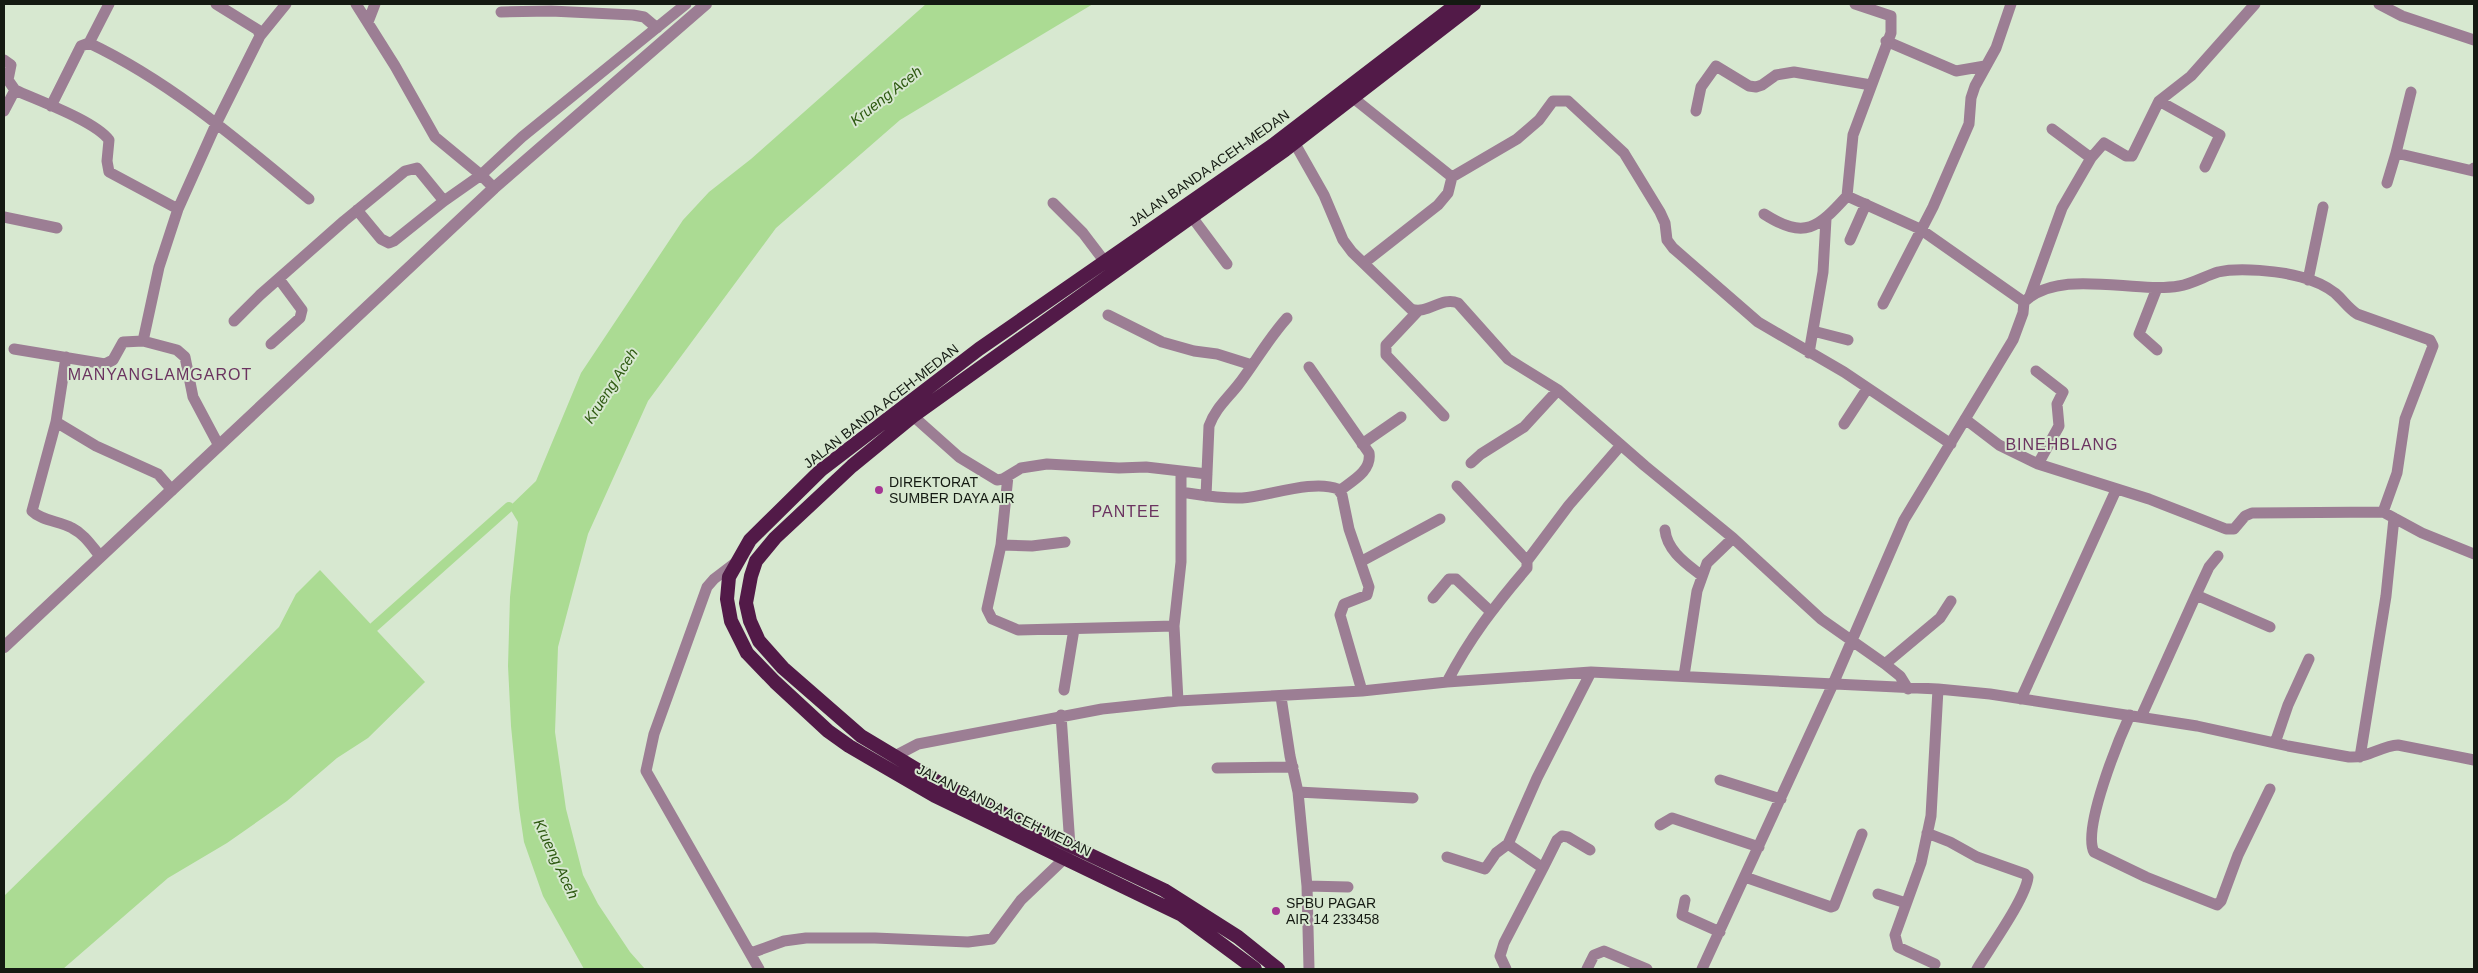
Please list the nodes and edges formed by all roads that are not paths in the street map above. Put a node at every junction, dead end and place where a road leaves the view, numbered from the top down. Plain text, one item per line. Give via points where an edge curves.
1 (109, 4) edge
2 (216, 4) edge
3 (286, 4) edge
4 (356, 4) edge
5 (375, 4) edge
6 (686, 4) edge
7 (706, 4) edge
8 (1457, 4) edge
9 (1474, 4) edge
10 (1855, 4) edge
11 (1894, 4) edge
12 (2012, 4) edge
13 (2254, 4) edge
14 (2379, 4) edge
15 (501, 12) dead end
16 (1891, 16) junction
17 (368, 22) junction
18 (657, 28) junction
19 (260, 36) junction
20 (2474, 40) edge
21 (1886, 41) junction
22 (89, 43) junction
23 (4, 60) edge
24 (1985, 66) junction
25 (1871, 85) junction
26 (15, 90) junction
27 (2411, 92) dead end
28 (1352, 97) junction
29 (2159, 101) junction
30 (51, 106) junction
31 (4, 111) edge
32 (1696, 111) dead end
33 (217, 122) junction
34 (2052, 129) dead end
35 (1294, 142) junction
36 (2396, 154) junction
37 (2091, 158) junction
38 (2205, 167) dead end
39 (2474, 168) edge
40 (481, 174) junction
41 (1452, 177) junction
42 (2387, 183) dead end
43 (494, 188) junction
44 (1847, 196) junction
45 (309, 199) dead end
46 (444, 201) junction
47 (1052, 203) dead end
48 (1866, 204) junction
49 (2323, 207) dead end
50 (178, 209) junction
51 (357, 210) junction
52 (1764, 214) dead end
53 (4, 217) edge
54 (1192, 217) junction
55 (1826, 220) junction
56 (57, 228) dead end
57 (1920, 230) junction
58 (1850, 240) dead end
59 (1105, 262) junction
60 (1364, 263) junction
61 (1227, 264) dead end
62 (1114, 274) junction
63 (279, 278) junction
64 (2308, 280) junction
65 (2157, 288) junction
66 (2027, 299) junction
67 (1884, 304) dead end
68 (1418, 311) junction
69 (1108, 315) dead end
70 (1288, 318) dead end
71 (234, 322) dead end
72 (1813, 331) junction
73 (1848, 340) dead end
74 (143, 341) junction
75 (271, 344) dead end
76 (14, 349) dead end
77 (2156, 350) dead end
78 (1809, 353) junction
79 (66, 358) junction
80 (1252, 365) junction
81 (1309, 367) dead end
82 (2036, 371) dead end
83 (1867, 389) junction
84 (1558, 390) junction
85 (913, 416) junction
86 (1444, 416) dead end
87 (1401, 418) dead end
88 (1965, 419) junction
89 (56, 422) junction
90 (1844, 424) dead end
91 (218, 444) junction
92 (1362, 444) junction
93 (1951, 444) junction
94 (1621, 445) junction
95 (1471, 463) dead end
96 (2038, 464) junction
97 (1181, 473) junction
98 (1207, 474) junction
99 (1008, 476) junction
100 (1457, 486) dead end
101 (172, 490) junction
102 (2116, 490) junction
103 (1339, 491) junction
104 (1181, 492) junction
105 (1206, 496) junction
106 (2383, 512) junction
107 (2394, 518) junction
108 (1440, 519) dead end
109 (1665, 530) dead end
110 (1733, 538) junction
111 (1065, 542) dead end
112 (1002, 545) junction
113 (2474, 554) edge
114 (100, 556) junction
115 (2218, 556) dead end
116 (1362, 561) junction
117 (1527, 561) junction
118 (735, 563) junction
119 (1702, 576) junction
120 (2196, 595) junction
121 (1433, 598) dead end
122 (1952, 601) dead end
123 (1490, 611) junction
124 (1174, 626) junction
125 (2270, 627) dead end
126 (1074, 629) junction
127 (1852, 640) junction
128 (4, 647) edge
129 (2309, 659) dead end
130 (1886, 664) junction
131 (1591, 672) junction
132 (1684, 676) junction
133 (1447, 682) junction
134 (1833, 684) junction
135 (1908, 689) junction
136 (1938, 689) junction
137 (1064, 690) dead end
138 (1362, 691) junction
139 (1281, 697) junction
140 (2021, 699) junction
141 (1178, 700) junction
142 (1061, 715) junction
143 (2135, 716) junction
144 (2275, 743) junction
145 (895, 756) junction
146 (2360, 757) junction
147 (2474, 760) edge
148 (1217, 768) dead end
149 (1292, 768) junction
150 (1720, 780) dead end
151 (2270, 789) dead end
152 (1298, 792) junction
153 (1413, 798) dead end
154 (1780, 799) junction
155 (1660, 825) dead end
156 (1928, 833) junction
157 (1862, 834) dead end
158 (1508, 844) junction
159 (1759, 847) junction
160 (1590, 850) dead end
161 (1068, 852) junction
162 (1447, 857) dead end
163 (1543, 868) junction
164 (1745, 877) junction
165 (1307, 886) junction
166 (1348, 887) dead end
167 (1878, 894) dead end
168 (1685, 900) dead end
169 (1906, 903) junction
170 (1720, 932) junction
171 (751, 953) junction
172 (1935, 964) dead end
173 (760, 969) edge
174 (1255, 969) edge
175 (1278, 969) edge
176 (1309, 969) edge
177 (1506, 969) edge
178 (1588, 969) edge
179 (1647, 969) edge
180 (1702, 969) edge
181 (1977, 969) edge

1 - 22 street
2 - 19 street via 258,30
3 - 19 street
4 - 17 street
5 - 17 street
6 - 18 street
7 - 43 street
8 - 59 highway, JALAN BANDA ACEH-MEDAN via 1273,145
9 - 28 highway, JALAN BANDA ACEH-MEDAN
10 - 16 street
11 - 16 street
12 - 24 street via 1996,48
13 - 29 street via 2191,76
14 - 20 street via 2402,16
15 - 18 street via 551,10 633,15 644,17
16 - 21 street
17 - 40 street via 435,137
18 - 40 street
19 - 33 street
21 - 24 street via 1956,71
21 - 25 street
22 - 30 street via 81,46
22 - 33 street via 122,60
23 - 26 street via 10,65 9,82
24 - 57 street via 1971,98 1969,124
25 - 32 street via 1794,72 1776,75 1756,87 1716,66 1701,86
25 - 44 street via 1853,135
26 - 30 street
26 - 31 street
27 - 36 street
28 - 35 highway, JALAN BANDA ACEH-MEDAN
28 - 41 street
29 - 37 street via 2132,156 2126,156 2104,143
29 - 38 street via 2220,135
30 - 50 street via 104,134 109,140 109,172
33 - 45 street
33 - 50 street
34 - 37 street
35 - 54 highway, JALAN BANDA ACEH-MEDAN
35 - 60 street via 1324,196 1343,240
36 - 39 street via 2473,171
36 - 42 street
37 - 66 street via 2062,208
40 - 43 street
40 - 46 street
41 - 60 street via 1448,194 1438,205
41 - 78 street via 1518,139 1554,101 1568,101 1624,153 1660,212 1670,245 1758,322
43 - 91 street
44 - 48 street
44 - 55 street
46 - 51 street via 389,243 381,239
46 - 51 street via 423,173 417,168 410,168
47 - 59 street via 1083,232
48 - 57 street
48 - 58 street
49 - 64 street
50 - 74 street via 159,267
51 - 63 street
52 - 55 street via 1775,221 1807,229
53 - 56 street
54 - 61 street
54 - 62 highway, JALAN BANDA ACEH-MEDAN
55 - 72 street
57 - 66 street
57 - 67 street
59 - 62 highway
59 - 118 highway, JALAN BANDA ACEH-MEDAN via 972,354 821,470 750,540
60 - 68 street via 1405,303
62 - 85 highway, JALAN BANDA ACEH-MEDAN
63 - 71 street
63 - 75 street via 301,306 302,314
64 - 65 street via 2278,273 2240,270 2221,272 2179,286
64 - 106 street via 2335,293 2357,314 2430,340 2433,344 2405,419 2397,473
65 - 66 street via 2072,284 2056,286
65 - 77 street via 2139,334
66 - 88 street via 2013,340
68 - 84 street via 1447,301 1458,303 1508,359
68 - 86 street via 1386,345 1386,354
69 - 80 street via 1162,342
70 - 80 street
72 - 73 street
72 - 78 street
74 - 79 street via 123,342 113,360 105,364
74 - 91 street via 177,350 185,357 194,397
76 - 79 street
78 - 83 street
79 - 89 street
80 - 98 street via 1212,416
81 - 92 street
82 - 96 street via 2063,392 2057,404 2059,426
83 - 90 street
83 - 93 street
84 - 94 street
84 - 95 street via 1524,427
85 - 99 street via 959,457 993,479
85 - 145 highway, JALAN BANDA ACEH-MEDAN via 852,466 775,538 756,561 746,603 759,641 783,668 861,736
87 - 92 street
88 - 93 street
88 - 96 street via 2000,444
89 - 101 street via 96,446 158,474
89 - 114 street via 32,511 74,529
91 - 101 street
92 - 103 street via 1369,453 1370,461 1363,472
93 - 127 street via 1904,520
94 - 110 street
94 - 117 street via 1569,505
96 - 102 street
97 - 98 street
97 - 99 street via 1146,467 1047,464 1021,468
97 - 104 street
98 - 105 street
99 - 112 street
100 - 117 street
101 - 114 street
102 - 106 street via 2231,529 2252,513
102 - 140 street
103 - 105 street via 1332,486 1319,486 1243,498
103 - 116 street
104 - 105 street
104 - 124 street via 1181,562
106 - 107 street
107 - 113 street
107 - 146 street via 2386,596
108 - 116 street
109 - 119 street via 1670,546
110 - 119 street via 1707,563
110 - 127 street via 1780,584
111 - 112 street via 1040,546
112 - 126 street via 987,609 992,619 1018,630
114 - 128 street
115 - 120 street
116 - 138 street via 1369,591 1363,598 1344,604 1340,615
117 - 123 street via 1527,568
118 - 161 highway, JALAN BANDA ACEH-MEDAN via 729,577 727,599 731,621 747,652 821,725 849,746 935,796
118 - 171 street via 707,587 654,734 646,770
119 - 132 street
120 - 125 street
120 - 143 street
121 - 123 street via 1448,579 1456,579
122 - 130 street via 1940,618
123 - 133 street via 1462,652
124 - 126 street
124 - 141 street
126 - 137 street
127 - 130 street
127 - 134 street
129 - 144 street via 2288,704
130 - 135 street via 1900,676
131 - 132 street
131 - 133 street
131 - 158 street via 1537,778
132 - 134 street
133 - 138 street
134 - 135 street
134 - 154 street
135 - 136 street
136 - 140 street
136 - 156 street
138 - 139 street
139 - 141 street
139 - 149 street
140 - 143 street
141 - 142 street
142 - 145 street via 918,744
142 - 161 street
143 - 144 street
143 - 151 street via 2116,747 2099,798 2092,842 2094,852 2217,905
144 - 146 street
145 - 161 highway, JALAN BANDA ACEH-MEDAN
146 - 147 street via 2398,745
148 - 149 street
149 - 152 street
150 - 154 street
152 - 153 street
152 - 165 street
154 - 159 street
155 - 159 street via 1672,818
156 - 169 street
156 - 181 street via 2028,877 2008,920
157 - 164 street via 1834,906
158 - 162 street via 1496,853 1485,869
158 - 163 street
159 - 164 street
160 - 163 street via 1562,836
161 - 171 street via 1021,900 992,939 968,942 806,938 784,941
161 - 174 highway, JALAN BANDA ACEH-MEDAN via 1182,915
161 - 175 highway, JALAN BANDA ACEH-MEDAN via 1164,890 1238,937
163 - 177 street via 1504,943 1500,956
164 - 170 street
165 - 166 street
165 - 176 street
167 - 169 street
168 - 170 street via 1682,915
169 - 172 street via 1895,935 1896,945
170 - 180 street
171 - 173 street
178 - 179 street via 1594,955 1604,951

